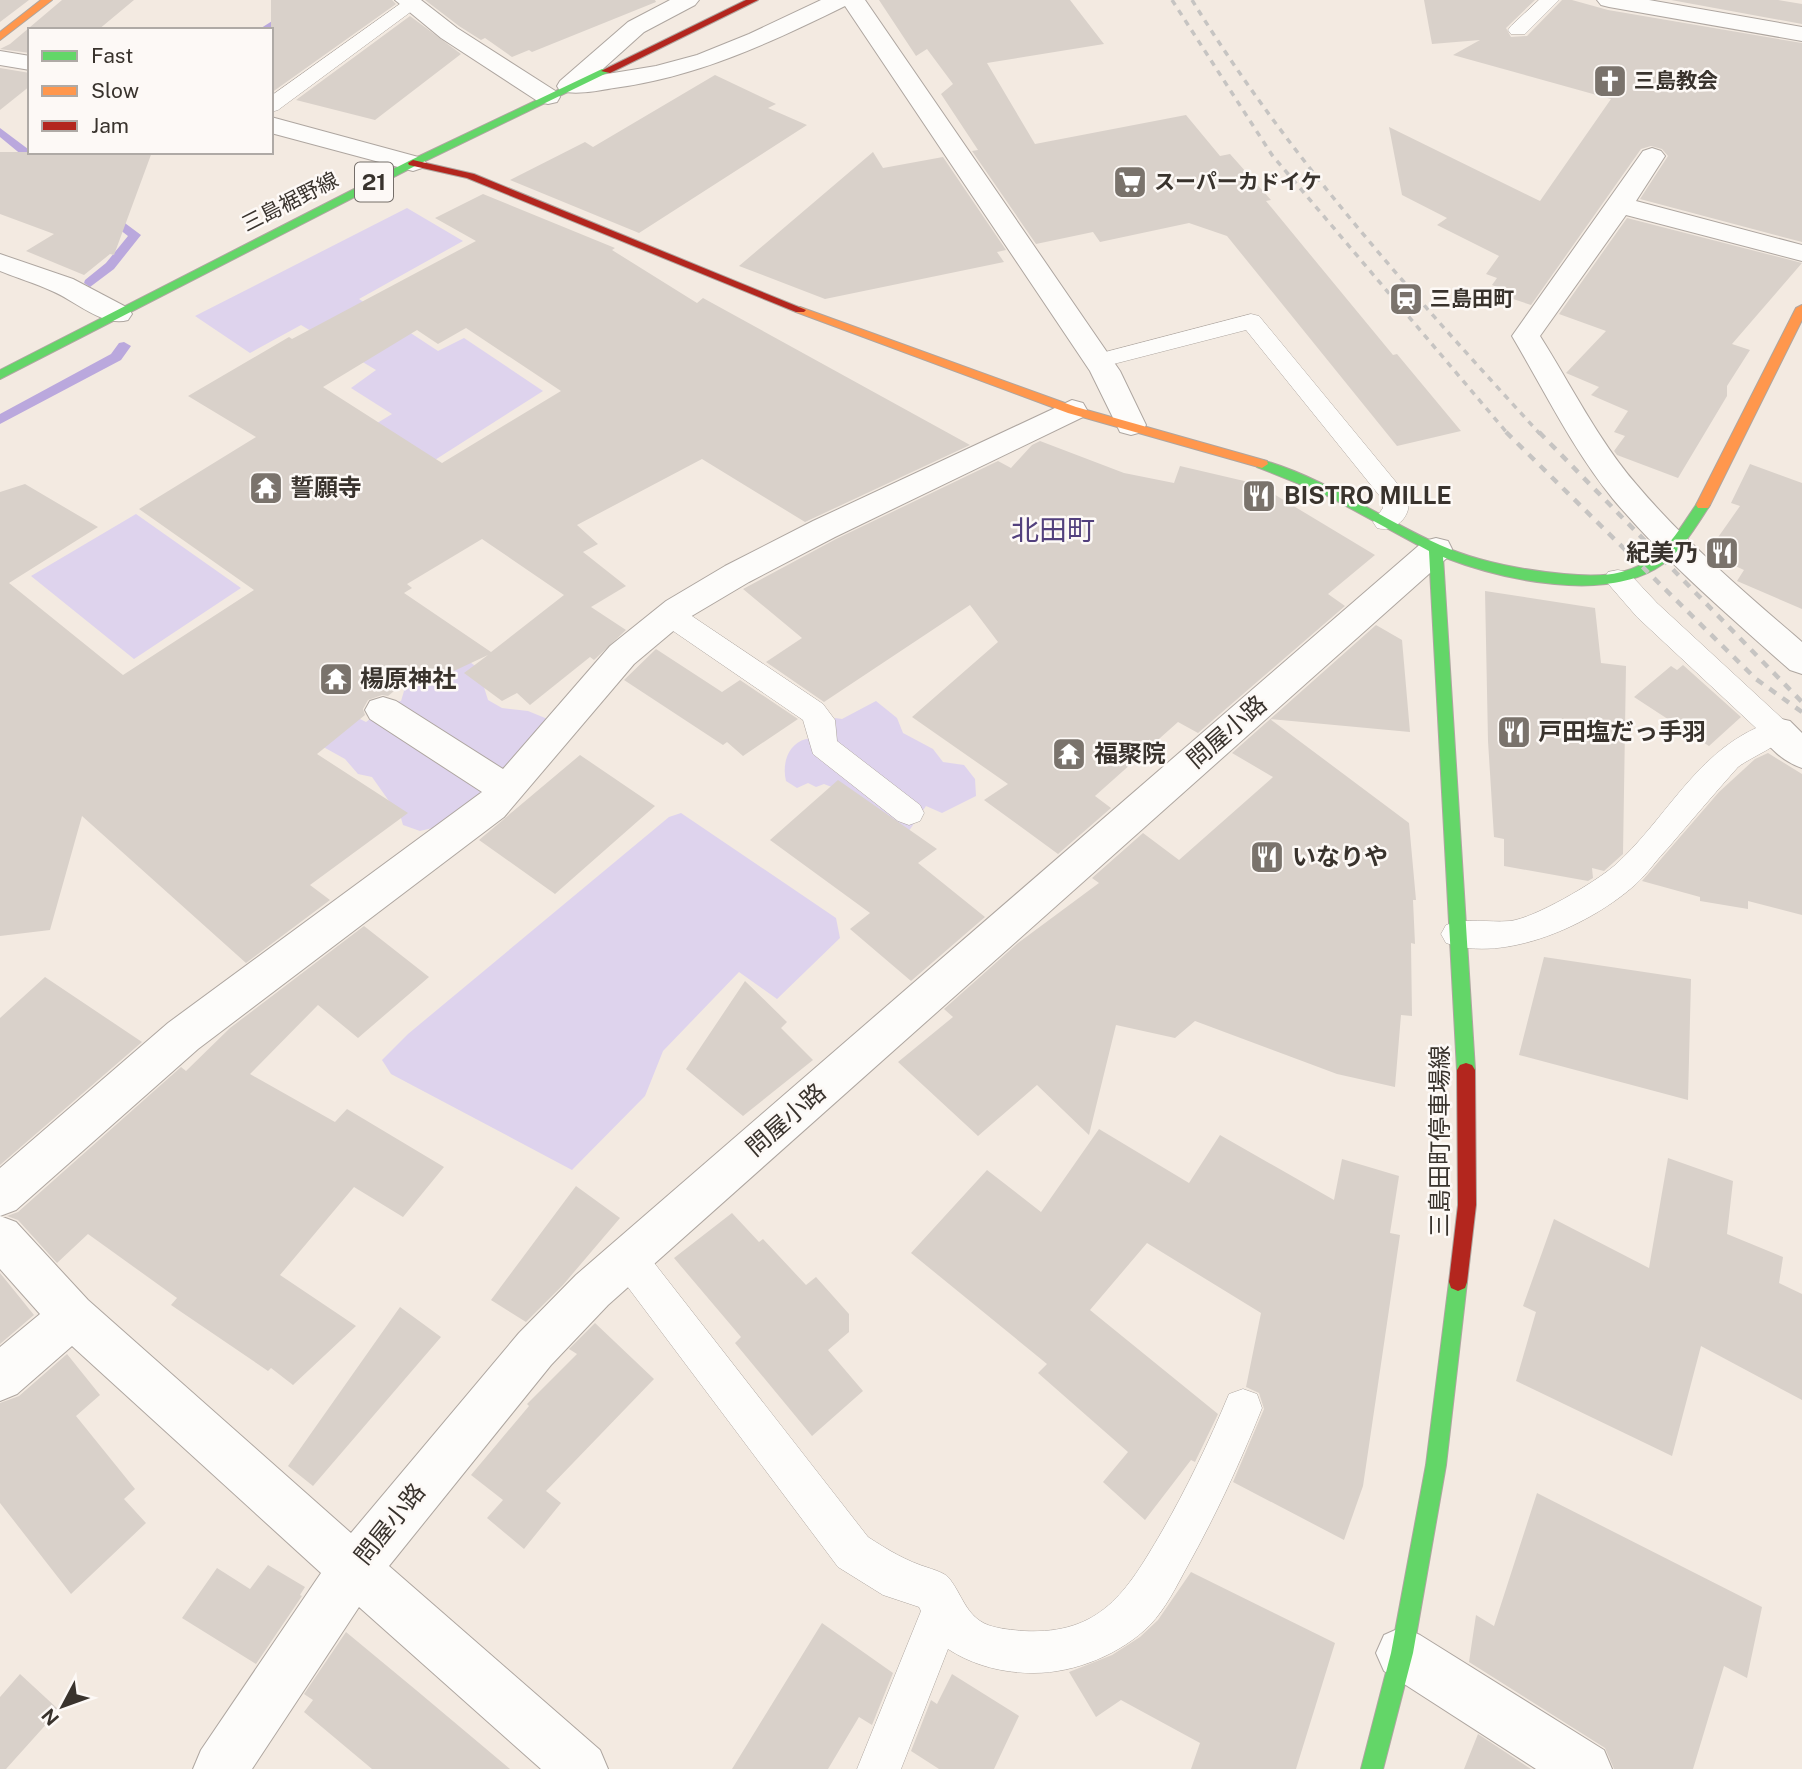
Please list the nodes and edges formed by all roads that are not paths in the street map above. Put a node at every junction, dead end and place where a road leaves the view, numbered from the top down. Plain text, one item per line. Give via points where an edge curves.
1 (47, 0) edge
2 (687, 0) edge
3 (753, 0) edge
4 (839, 0) edge
5 (853, 0) edge
6 (1550, 0) edge
7 (1609, 0) edge
8 (409, 2) edge
9 (1650, 4) edge
10 (1518, 30) dead end
11 (1802, 34) edge
12 (0, 37) edge
13 (0, 58) edge
14 (28, 63) edge
15 (558, 92) junction
16 (273, 104) edge
17 (273, 126) edge
18 (1652, 156) dead end
19 (413, 163) junction
20 (1620, 205) junction
21 (1802, 253) edge
22 (0, 262) edge
23 (1802, 308) edge
24 (118, 314) junction
25 (1098, 361) junction
26 (0, 375) edge
27 (1072, 410) junction
28 (1131, 425) junction
29 (1386, 522) junction
30 (1675, 544) junction
31 (1436, 549) junction
32 (1618, 579) junction
33 (670, 615) junction
34 (1802, 661) edge
35 (383, 710) dead end
36 (1789, 742) edge
37 (506, 789) junction
38 (909, 813) dead end
39 (1457, 934) junction
40 (0, 1196) edge
41 (0, 1237) edge
42 (628, 1258) junction
43 (72, 1316) junction
44 (0, 1378) edge
45 (1243, 1408) dead end
46 (354, 1570) junction
47 (943, 1609) junction
48 (1402, 1653) junction
49 (220, 1769) edge
50 (581, 1769) edge
51 (879, 1769) edge
52 (1372, 1769) edge
53 (1585, 1769) edge

1 - 12 main road
2 - 15 street via 636,27
3 - 15 main road, 三島裾野線 / 21
4 - 15 street via 703,61
5 - 25 street
6 - 10 lane
7 - 9 street
8 - 15 street via 449,33
8 - 16 lane
9 - 11 street
13 - 14 street
15 - 19 main road, 三島裾野線 / 21
17 - 19 street
18 - 20 street
19 - 24 main road, 三島裾野線 / 21
19 - 27 main road via 470,176 760,295
20 - 21 street
20 - 30 street via 1526,336 1593,448 1653,524
22 - 24 street via 62,285
23 - 30 main road via 1706,501
24 - 26 main road, 三島裾野線 / 21
25 - 28 street
25 - 29 lane via 1251,321 1396,499 1396,509
27 - 28 main road
27 - 33 street via 813,534
28 - 29 main road via 1286,471
29 - 31 main road
30 - 32 main road via 1659,560
30 - 34 street
31 - 32 main road via 1554,578
31 - 39 main road, 三島田町停車場線
31 - 42 street, 問屋小路
32 - 36 lane
33 - 37 street via 622,655
33 - 38 lane via 813,712 820,720 823,746
35 - 37 street
36 - 39 lane via 1747,745 1727,759 1633,867 1590,900 1531,930
37 - 40 street via 491,807 183,1036
39 - 48 main road, 三島田町停車場線 via 1468,1105 1467,1205 1436,1465
41 - 43 street
42 - 46 street, 問屋小路 via 535,1349
42 - 47 lane via 853,1552 898,1580 932,1590
43 - 44 street
43 - 46 street
45 - 47 lane via 1206,1495 1145,1599 1102,1635 1041,1653 999,1650 967,1640
46 - 49 street, 問屋小路
46 - 50 street
47 - 51 lane
48 - 52 main road, 三島田町停車場線
48 - 53 street

